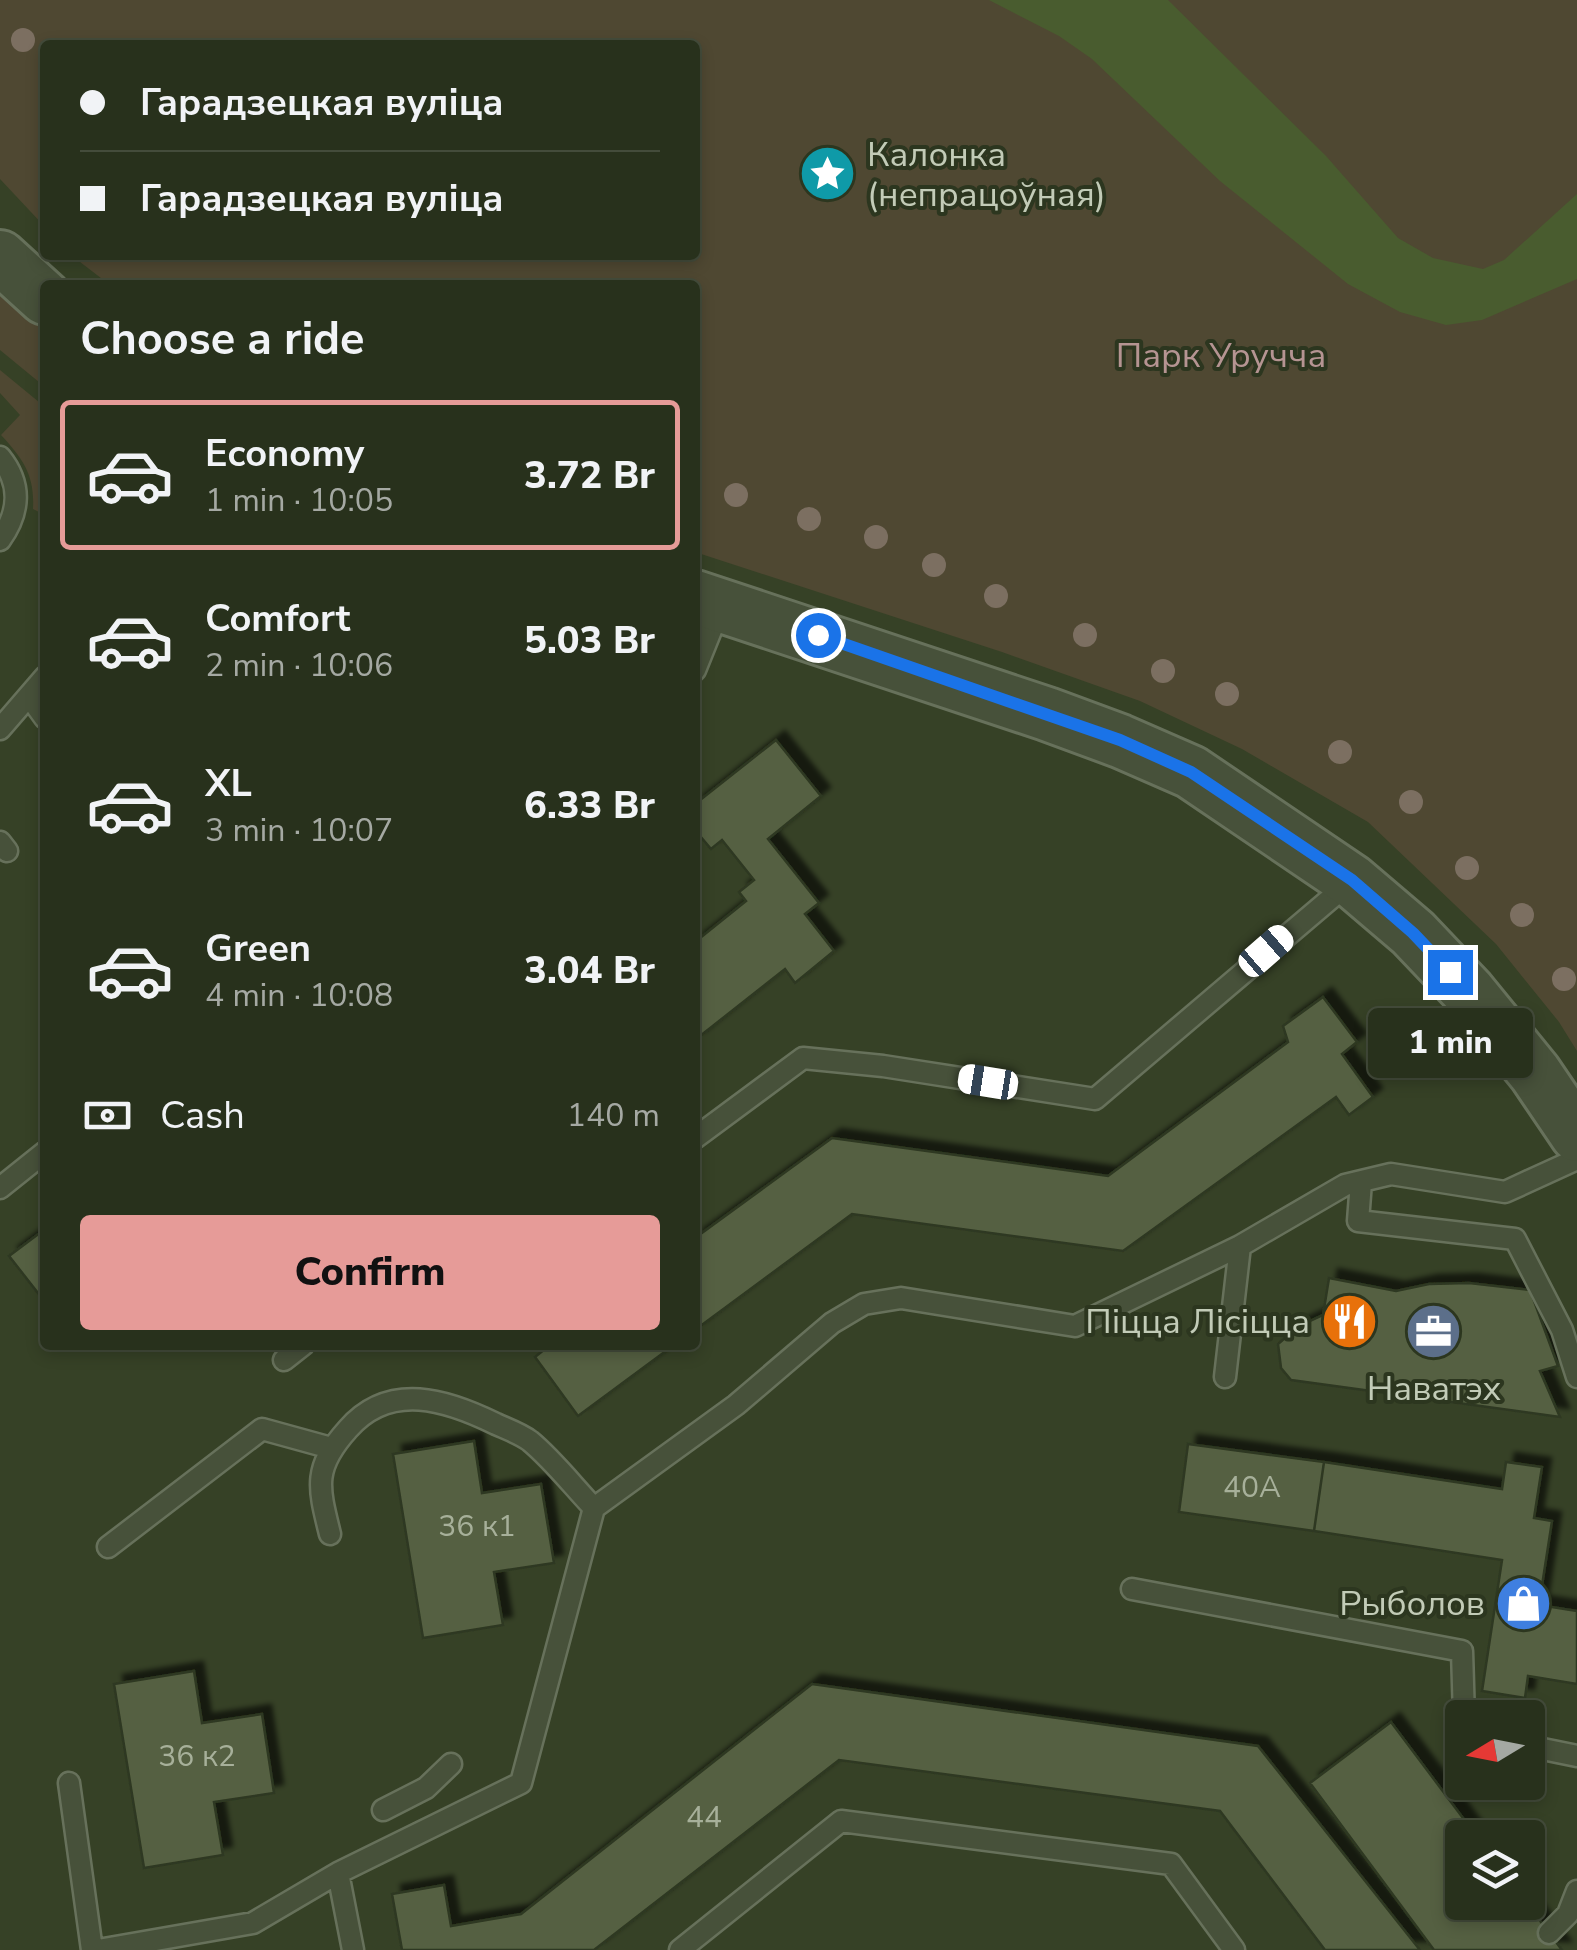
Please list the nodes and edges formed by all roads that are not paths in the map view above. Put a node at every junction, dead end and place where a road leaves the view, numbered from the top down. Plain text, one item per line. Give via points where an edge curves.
1 (0, 257) edge
2 (40, 293) edge
3 (0, 456) edge
4 (0, 540) edge
5 (708, 601) edge
6 (700, 643) edge
7 (40, 683) edge
8 (29, 696) junction
9 (40, 711) edge
10 (0, 729) edge
11 (1352, 880) junction
12 (700, 1134) edge
13 (1577, 1135) edge
14 (40, 1156) edge
15 (1577, 1159) edge
16 (1361, 1182) junction
17 (0, 1188) edge
18 (1240, 1246) junction
19 (297, 1350) edge
20 (284, 1360) dead end
21 (1226, 1377) dead end
22 (1577, 1378) edge
23 (331, 1448) junction
24 (594, 1508) junction
25 (330, 1534) dead end
26 (108, 1547) dead end
27 (1132, 1589) dead end
28 (1463, 1700) edge
29 (1545, 1749) edge
30 (1577, 1756) edge
31 (451, 1764) dead end
32 (69, 1783) dead end
33 (426, 1788) junction
34 (383, 1810) dead end
35 (457, 1815) junction
36 (338, 1873) junction
37 (1577, 1891) edge
38 (1549, 1933) dead end
39 (95, 1950) edge
40 (353, 1950) edge
41 (680, 1950) edge
42 (1234, 1950) edge

1 - 2 street
3 - 4 lane via 12,471 16,515
5 - 6 lane
5 - 11 street via 1120,740 1191,772
7 - 8 lane
8 - 9 lane
8 - 10 lane
11 - 12 lane via 1095,1099 803,1058
11 - 13 street via 1469,992
14 - 17 lane
15 - 16 lane via 1505,1192 1391,1174
16 - 18 lane
16 - 22 lane via 1358,1221 1515,1239 1562,1330
18 - 21 lane
18 - 24 lane via 1076,1326 901,1298 864,1304
19 - 20 lane
23 - 24 lane via 360,1416 392,1401 434,1398 529,1440
23 - 25 lane via 318,1486
23 - 26 lane via 262,1429
24 - 35 lane via 520,1783
27 - 28 lane via 1462,1650
29 - 30 lane
31 - 33 lane
32 - 39 lane
33 - 34 lane
33 - 35 lane
35 - 36 lane
36 - 39 lane via 253,1923
36 - 40 lane
37 - 38 lane via 1568,1914
41 - 42 lane via 841,1822 1172,1864

